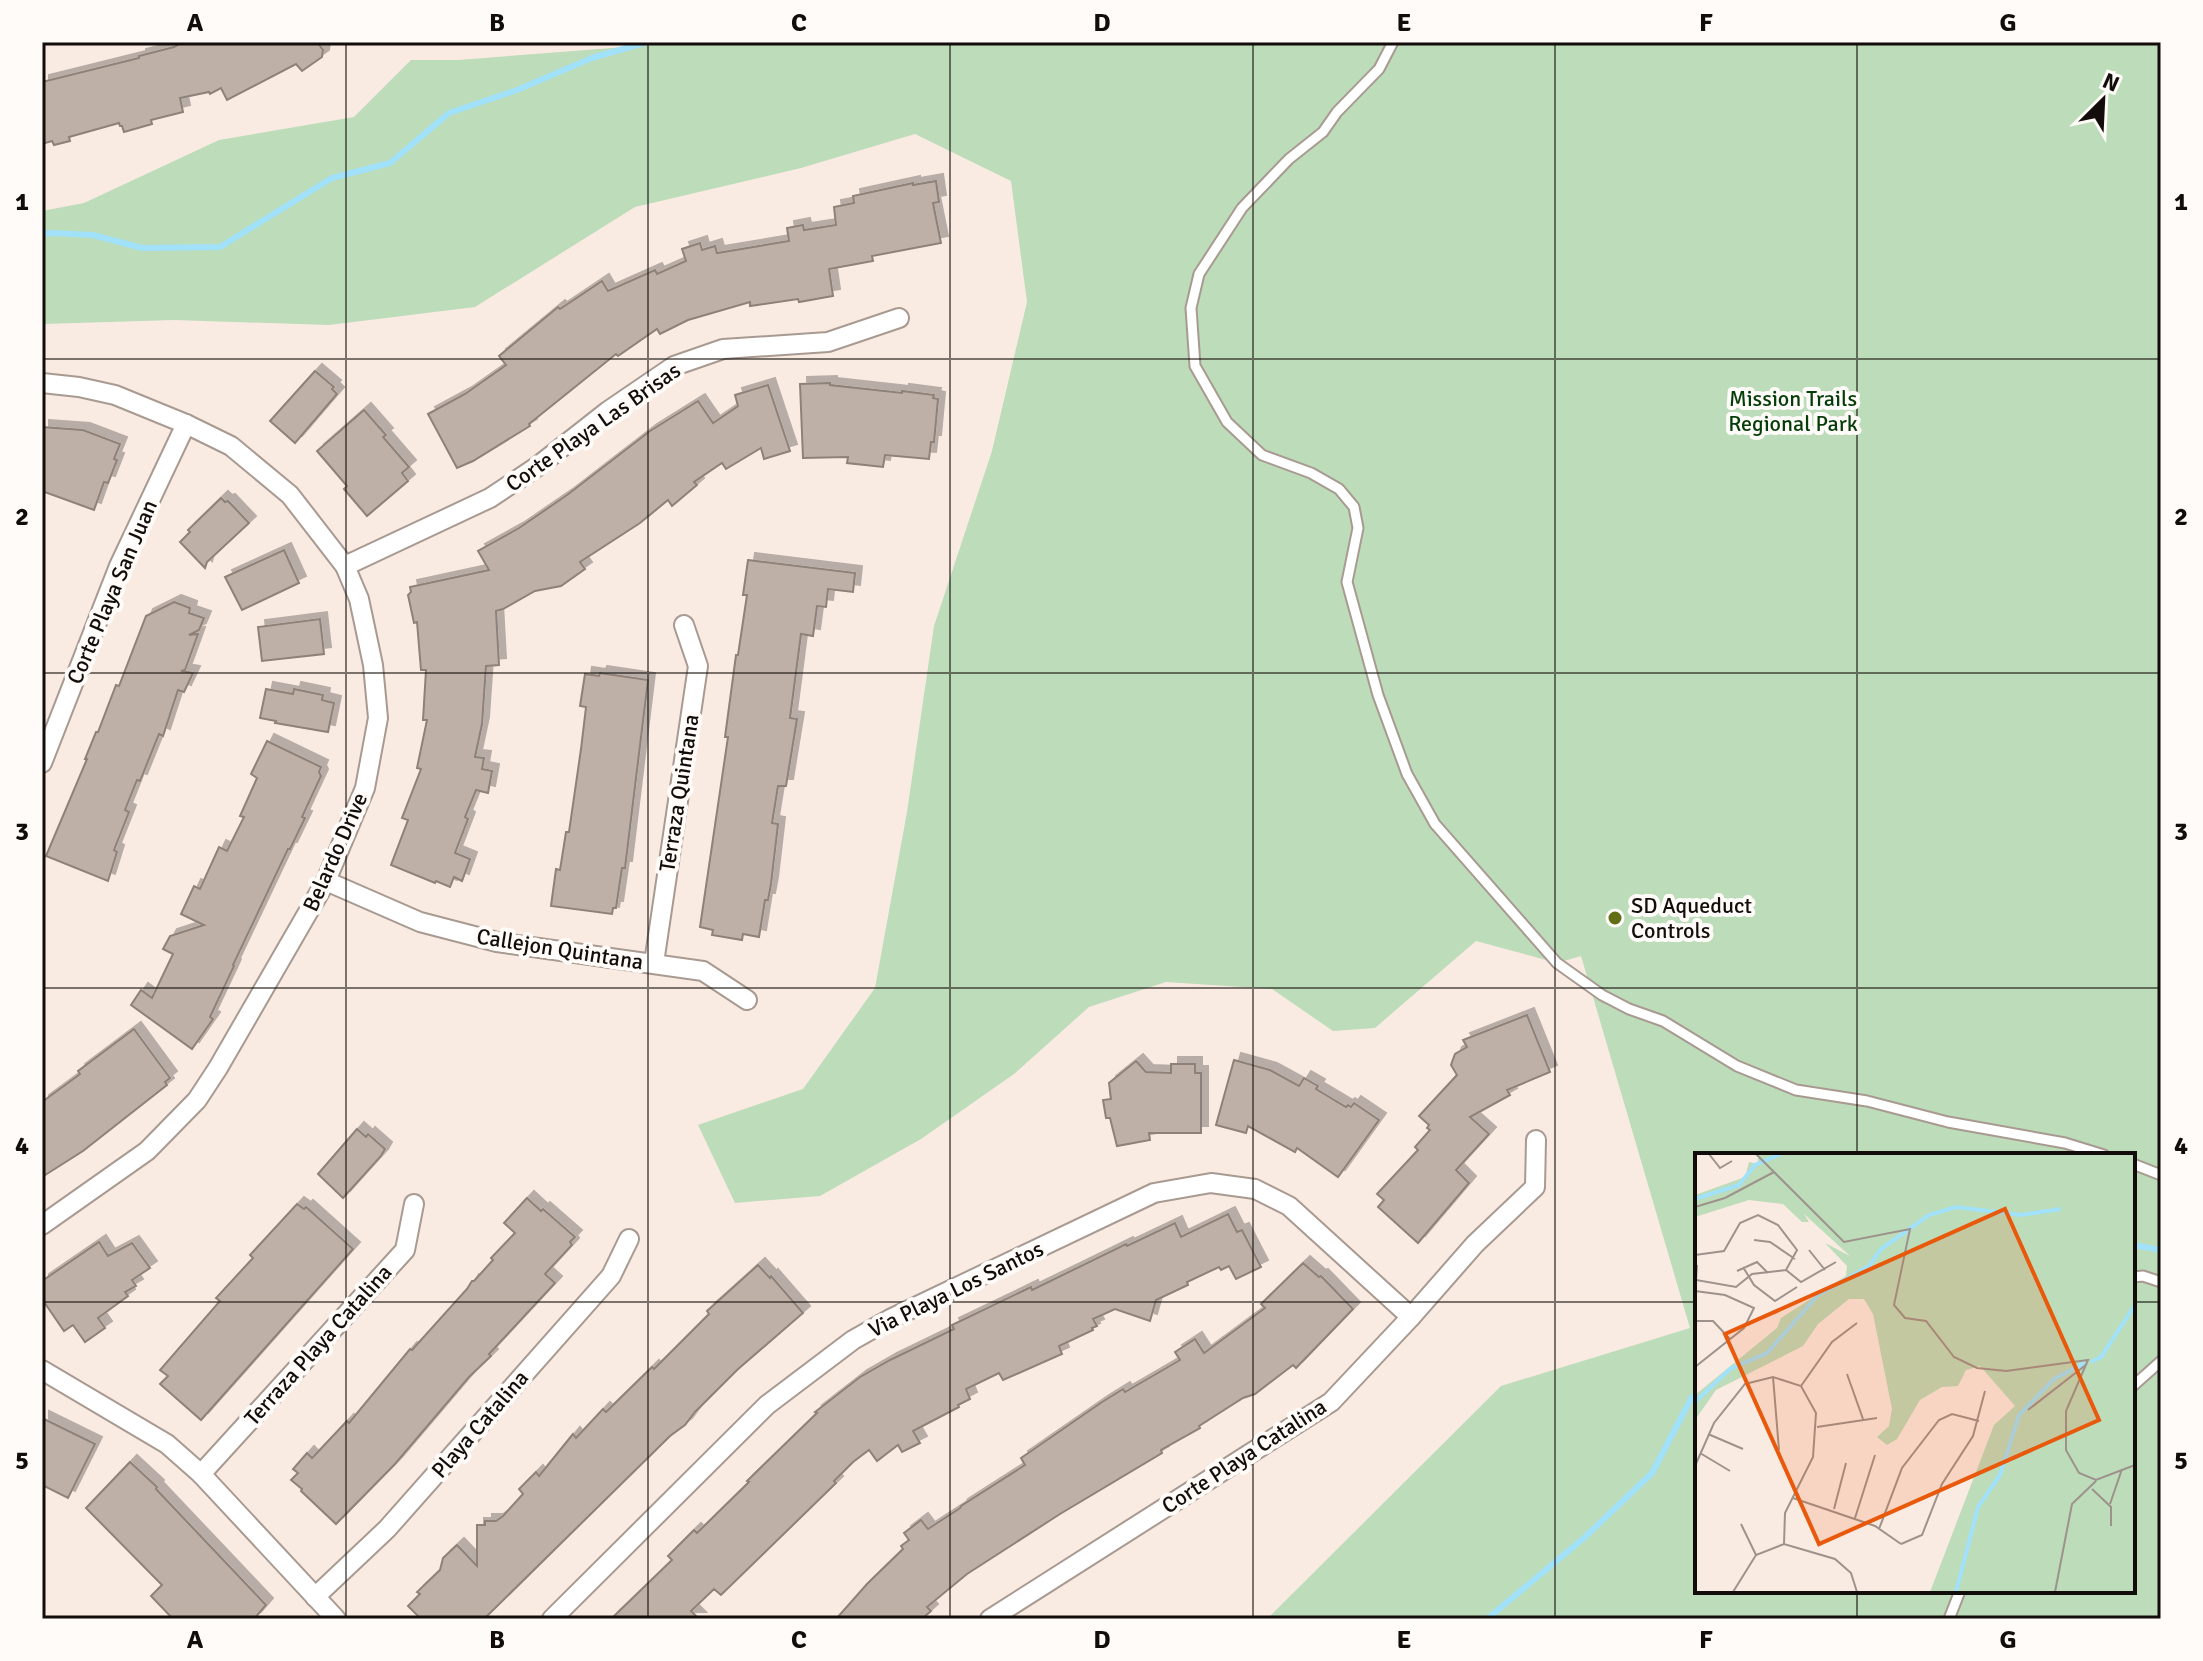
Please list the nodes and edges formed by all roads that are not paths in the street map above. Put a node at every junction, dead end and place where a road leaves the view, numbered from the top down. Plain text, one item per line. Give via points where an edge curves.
1 (1393, 42) edge
2 (899, 318) dead end
3 (42, 383) edge
4 (186, 424) junction
5 (345, 566) junction
6 (684, 625) dead end
7 (42, 763) edge
8 (326, 881) junction
9 (654, 963) junction
10 (747, 1000) dead end
11 (1536, 1140) dead end
12 (2098, 1153) edge
13 (2135, 1165) edge
14 (2161, 1175) edge
15 (414, 1204) dead end
16 (42, 1225) edge
17 (629, 1239) dead end
18 (2135, 1277) edge
19 (2161, 1282) edge
20 (1411, 1317) junction
21 (2161, 1361) edge
22 (42, 1370) edge
23 (2135, 1384) edge
24 (201, 1474) junction
25 (1959, 1593) edge
26 (315, 1597) junction
27 (336, 1619) edge
28 (552, 1619) edge
29 (990, 1619) edge
30 (1949, 1619) edge

1 - 12 lane via 1379,69 1323,132 1242,208 1199,274 1191,308 1195,366 1227,422 1262,455 1311,473 1339,489 1354,507 1358,528 1347,582 1378,695 1407,774 1435,824 1557,963 1602,995 1663,1021 1737,1066 1796,1090
2 - 5 street, Corte Playa Las Brisas via 828,342 723,349 674,366 490,498
3 - 4 street, Belardo Drive via 115,395
4 - 5 street, Belardo Drive via 231,446 290,495
4 - 7 street, Corte Playa San Juan via 119,566
5 - 8 street, Belardo Drive via 359,599 378,718 365,788
6 - 9 street, Terraza Quintana via 698,666
8 - 9 street, Callejon Quintana via 420,922 497,942
8 - 16 street, Belardo Drive via 197,1100 147,1151
9 - 10 street, Callejon Quintana via 703,971
11 - 20 street, Corte Playa Catalina via 1535,1187 1475,1244
13 - 14 lane
15 - 24 street, Terraza Playa Catalina via 405,1250
17 - 26 street, Playa Catalina via 611,1276 387,1529
18 - 19 lane
20 - 28 street, Via Playa Los Santos via 1289,1206 1255,1189 1211,1183 1154,1193 853,1340 767,1405
20 - 29 street, Corte Playa Catalina via 1331,1402
21 - 23 lane
22 - 24 street via 167,1444
24 - 26 street
25 - 30 lane
26 - 27 street

